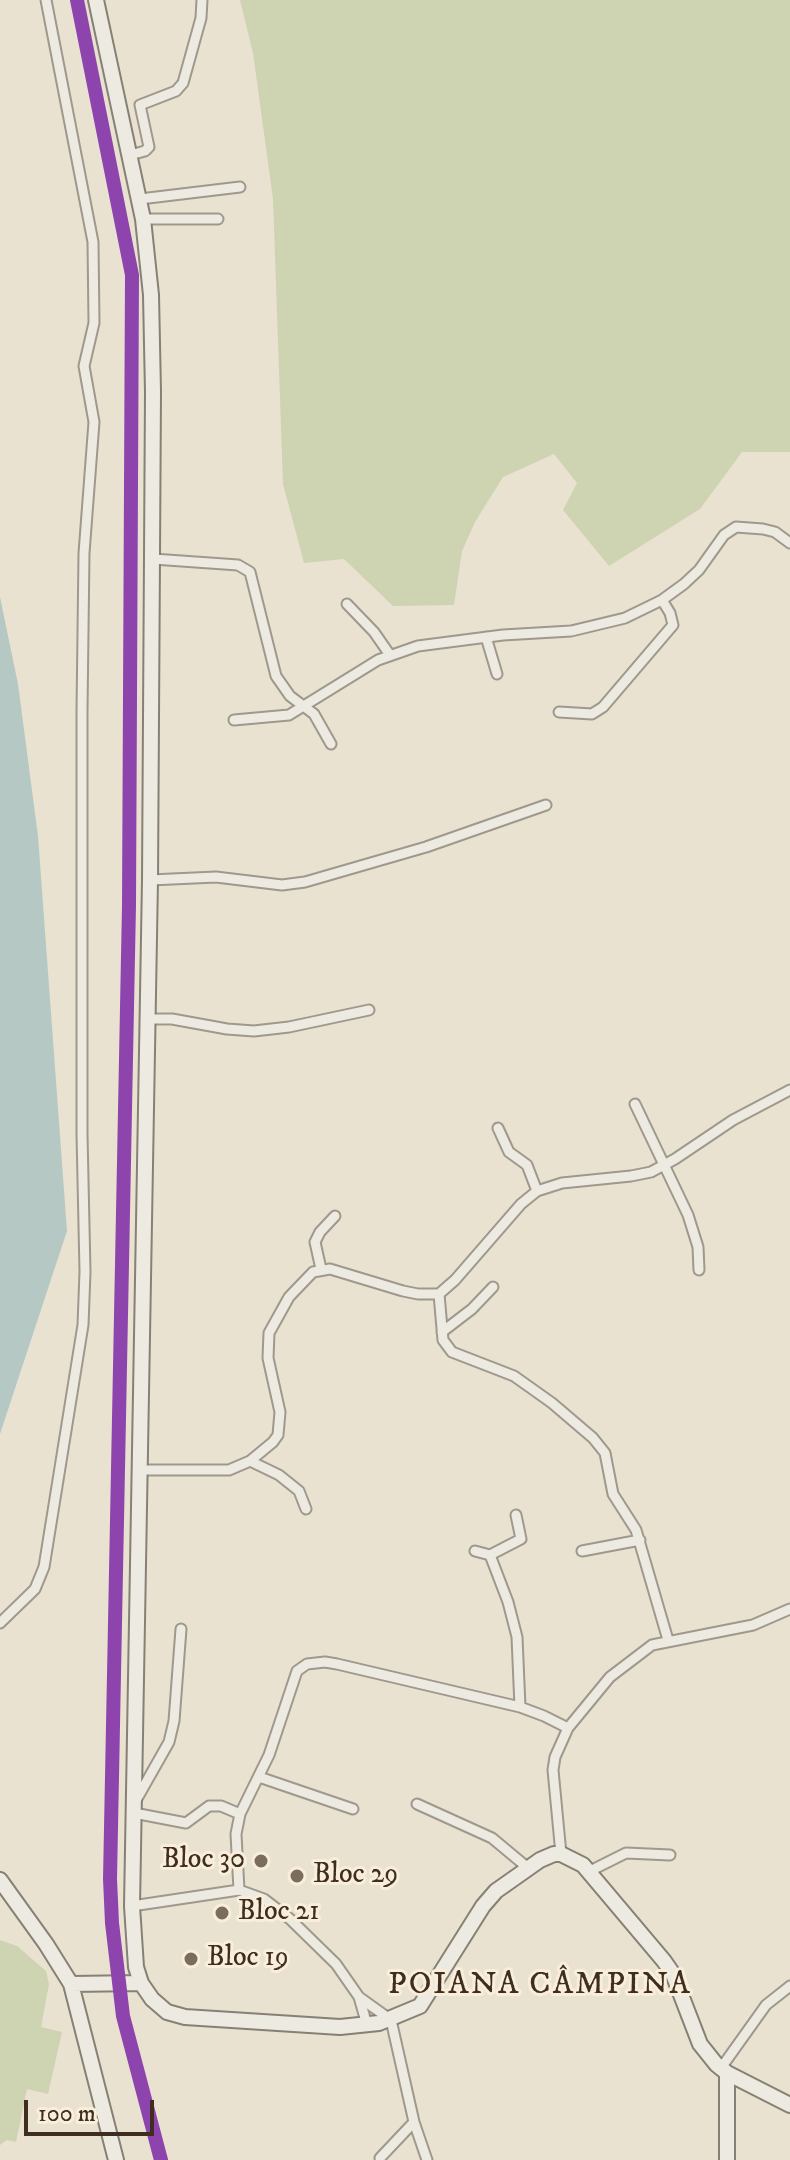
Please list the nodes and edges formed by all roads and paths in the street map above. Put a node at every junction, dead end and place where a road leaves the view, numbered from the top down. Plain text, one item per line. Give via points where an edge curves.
1 (46, 0) edge
2 (96, 0) edge
3 (202, 0) edge
4 (130, 155) junction
5 (240, 187) dead end
6 (140, 199) junction
7 (143, 219) junction
8 (218, 219) dead end
9 (790, 543) edge
10 (153, 559) junction
11 (662, 600) junction
12 (347, 604) dead end
13 (486, 637) junction
14 (390, 655) junction
15 (497, 674) dead end
16 (303, 707) junction
17 (559, 712) dead end
18 (234, 720) dead end
19 (331, 744) dead end
20 (546, 805) dead end
21 (150, 880) junction
22 (369, 1010) dead end
23 (148, 1019) junction
24 (790, 1090) edge
25 (635, 1104) dead end
26 (498, 1128) dead end
27 (663, 1166) junction
28 (537, 1191) junction
29 (335, 1216) dead end
30 (321, 1269) junction
31 (699, 1270) dead end
32 (493, 1287) dead end
33 (439, 1294) junction
34 (442, 1332) junction
35 (250, 1461) junction
36 (138, 1470) junction
37 (306, 1509) dead end
38 (516, 1515) dead end
39 (640, 1540) junction
40 (475, 1551) dead end
41 (582, 1551) dead end
42 (490, 1555) junction
43 (790, 1609) edge
44 (0, 1623) edge
45 (181, 1629) dead end
46 (668, 1640) junction
47 (520, 1707) junction
48 (568, 1728) junction
49 (259, 1777) junction
50 (417, 1804) dead end
51 (134, 1808) junction
52 (353, 1809) dead end
53 (240, 1814) junction
54 (561, 1854) junction
55 (670, 1855) dead end
56 (528, 1868) junction
57 (588, 1872) junction
58 (0, 1880) edge
59 (239, 1890) junction
60 (132, 1906) junction
61 (141, 1983) junction
62 (71, 1984) junction
63 (790, 1986) edge
64 (359, 1997) junction
65 (391, 2020) junction
66 (367, 2025) junction
67 (724, 2071) junction
68 (788, 2101) edge
69 (414, 2122) junction
70 (380, 2158) edge
71 (116, 2160) edge
72 (427, 2160) edge
73 (727, 2160) edge

1 - 44 street via 93,242 94,323 84,366 94,422 84,553 82,711 85,1272 83,1325 44,1567 35,1589
2 - 4 main road
3 - 4 street via 183,83 140,105 149,147
4 - 6 main road
5 - 6 street
6 - 7 main road
7 - 8 street
7 - 10 main road via 151,295
9 - 11 street via 775,532 736,527 692,577
10 - 16 street via 238,565 250,572 276,676
10 - 21 main road
11 - 13 street via 602,625
11 - 17 street via 673,625 603,707 592,714
12 - 14 street
13 - 14 street
13 - 15 street
14 - 16 street
16 - 18 street via 276,718
16 - 19 street via 314,714
20 - 21 street via 305,882
21 - 23 main road
22 - 23 street via 254,1031
23 - 36 main road
24 - 27 street
25 - 27 street
26 - 28 street via 509,1152 527,1165
27 - 28 street
27 - 31 street via 688,1215
28 - 33 street
29 - 30 street via 315,1242
30 - 33 street via 403,1291
30 - 35 street via 296,1287 271,1326 267,1348 280,1424 273,1442
32 - 34 street
33 - 34 street
34 - 39 street via 452,1352 514,1376 600,1445 613,1494
35 - 36 street via 212,1472
35 - 37 street via 299,1491
36 - 51 main road
38 - 42 street via 521,1539
39 - 41 street
39 - 46 street
40 - 42 street
42 - 47 street via 517,1637
43 - 46 street via 753,1625
45 - 51 street via 169,1742
46 - 48 street via 628,1661
47 - 48 street
47 - 49 street via 337,1664 307,1664 297,1671
48 - 54 street via 553,1770
49 - 52 street
49 - 53 street
50 - 56 street via 492,1838
51 - 53 street via 186,1823 209,1806
51 - 60 main road
53 - 59 street
54 - 56 main road
54 - 57 main road
55 - 57 street via 626,1853
56 - 65 main road via 489,1898 420,2006
57 - 67 main road via 673,1974 700,2044
58 - 62 main road
59 - 60 street
59 - 64 street via 264,1899 290,1919 336,1964
60 - 61 main road via 133,1951
61 - 62 main road
61 - 66 main road via 161,2007 185,2017
62 - 71 main road
63 - 67 street via 766,2005
64 - 65 street
64 - 66 street
65 - 66 main road
65 - 69 street
67 - 68 main road
67 - 73 main road
69 - 70 street
69 - 72 street

